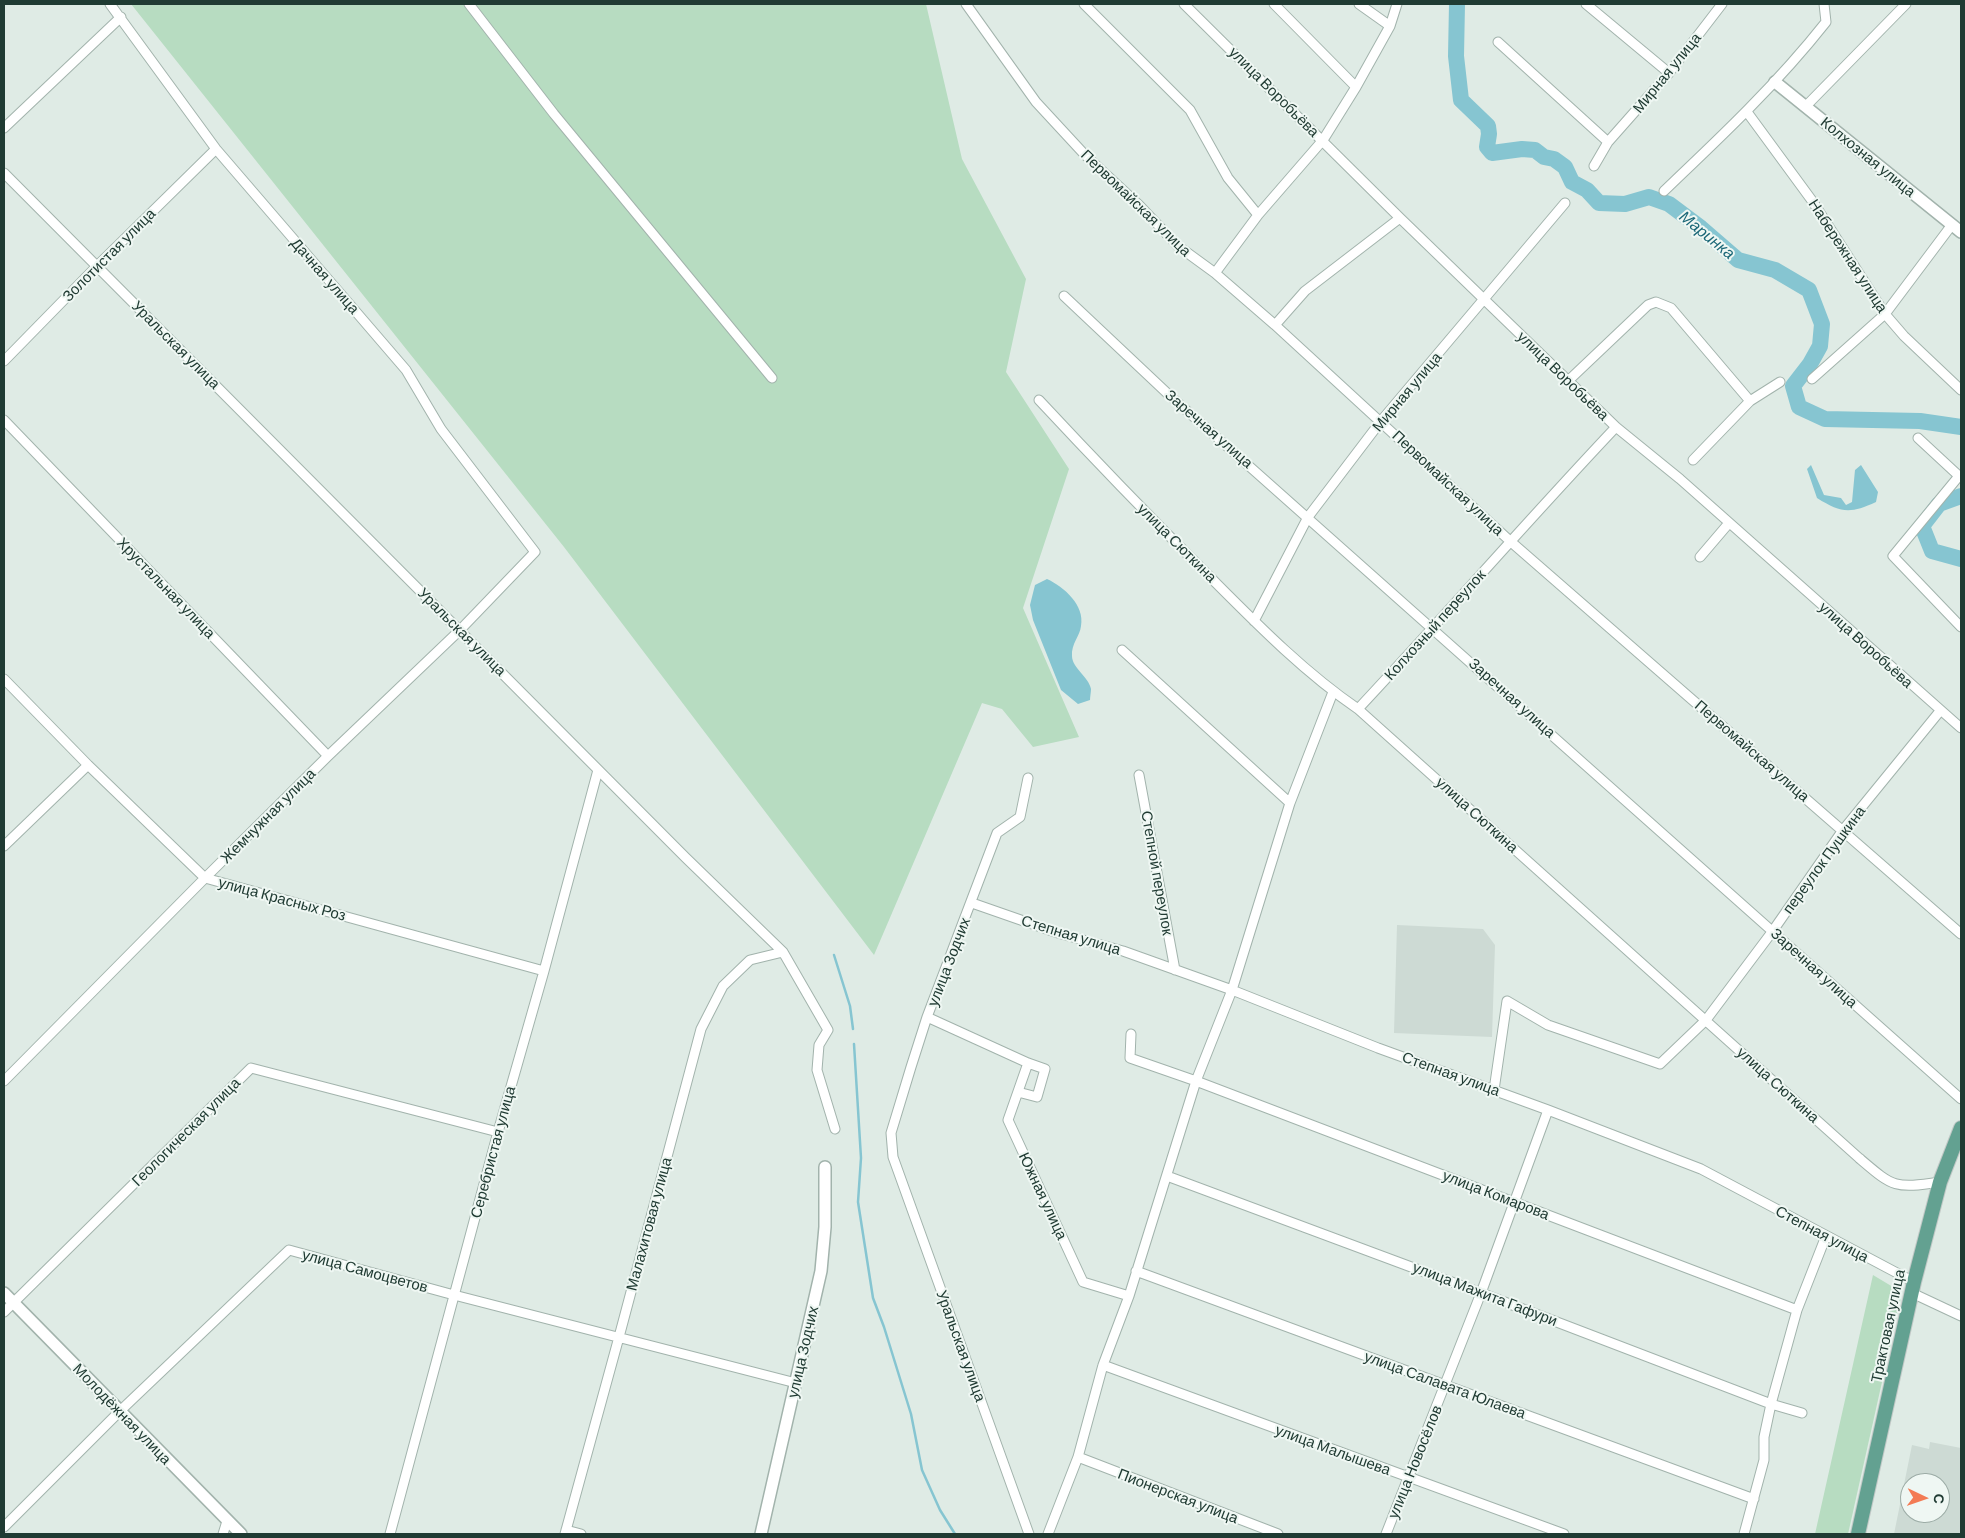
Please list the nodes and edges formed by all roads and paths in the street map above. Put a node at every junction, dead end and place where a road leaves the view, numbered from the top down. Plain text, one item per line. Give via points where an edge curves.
1 (110, 4) edge
2 (469, 4) edge
3 (966, 4) edge
4 (1084, 4) edge
5 (1184, 4) edge
6 (1274, 4) edge
7 (1360, 4) edge
8 (1397, 4) edge
9 (1586, 4) edge
10 (1604, 4) edge
11 (1722, 4) edge
12 (1824, 4) edge
13 (1906, 4) edge
14 (1598, 12) junction
15 (121, 17) junction
16 (1390, 26) junction
17 (1498, 42) dead end
18 (1669, 72) junction
19 (1775, 82) junction
20 (1356, 87) junction
21 (1806, 106) junction
22 (1747, 112) junction
23 (4, 128) edge
24 (1323, 140) junction
25 (1608, 142) junction
26 (216, 149) junction
27 (1594, 166) dead end
28 (4, 173) edge
29 (1664, 191) dead end
30 (1565, 203) dead end
31 (1258, 215) junction
32 (1400, 218) junction
33 (1956, 229) edge
34 (97, 266) junction
35 (1214, 274) junction
36 (1064, 296) dead end
37 (1484, 300) junction
38 (1885, 314) junction
39 (1275, 325) junction
40 (4, 361) edge
41 (772, 378) dead end
42 (1812, 379) dead end
43 (1569, 380) junction
44 (1780, 382) dead end
45 (1961, 390) edge
46 (1039, 400) dead end
47 (1750, 401) junction
48 (4, 420) edge
49 (1381, 421) junction
50 (1616, 427) junction
51 (1918, 438) dead end
52 (1693, 460) dead end
53 (1308, 517) junction
54 (1730, 523) junction
55 (1510, 541) junction
56 (535, 552) joint
57 (1700, 557) dead end
58 (1254, 621) junction
59 (1961, 627) edge
60 (1434, 628) junction
61 (460, 630) junction
62 (1122, 650) dead end
63 (4, 679) edge
64 (1333, 692) junction
65 (1358, 709) junction
66 (1940, 711) junction
67 (1961, 728) edge
68 (328, 756) junction
69 (88, 765) junction
70 (598, 770) junction
71 (1139, 775) dead end
72 (1028, 778) dead end
73 (1290, 803) junction
74 (1843, 830) junction
75 (4, 846) edge
76 (205, 878) junction
77 (972, 903) junction
78 (1772, 932) junction
79 (1961, 934) edge
80 (783, 952) junction
81 (1175, 970) junction
82 (544, 971) junction
83 (1232, 990) junction
84 (927, 1017) junction
85 (1706, 1020) junction
86 (1131, 1034) dead end
87 (1028, 1063) junction
88 (4, 1081) edge
89 (1196, 1081) junction
90 (1494, 1090) junction
91 (1018, 1092) junction
92 (1961, 1099) edge
93 (1548, 1110) junction
94 (835, 1129) dead end
95 (498, 1132) junction
96 (1961, 1132) edge
97 (894, 1157) joint
98 (825, 1167) dead end
99 (1167, 1176) junction
100 (1940, 1182) junction
101 (1514, 1202) junction
102 (1826, 1236) junction
103 (1136, 1271) junction
104 (1913, 1288) junction
105 (4, 1293) edge
106 (1481, 1293) junction
107 (454, 1295) junction
108 (1129, 1296) junction
109 (13, 1302) junction
110 (1797, 1310) junction
111 (4, 1312) edge
112 (1961, 1316) edge
113 (619, 1338) junction
114 (1103, 1365) junction
115 (796, 1383) junction
116 (1445, 1385) junction
117 (1771, 1404) junction
118 (120, 1411) junction
119 (1802, 1413) dead end
120 (1078, 1457) junction
121 (1408, 1478) junction
122 (1754, 1499) junction
123 (227, 1521) junction
124 (4, 1527) edge
125 (565, 1532) edge
126 (224, 1534) edge
127 (241, 1534) edge
128 (390, 1534) edge
129 (581, 1534) edge
130 (761, 1534) edge
131 (1029, 1534) edge
132 (1048, 1534) edge
133 (1278, 1534) edge
134 (1386, 1534) edge
135 (1564, 1534) edge
136 (1744, 1534) edge
137 (1858, 1534) edge

1 - 15 street, Дачная улица
2 - 41 street via 551,110
3 - 35 street, Первомайская улица via 1036,102 1178,246
4 - 31 street via 1190,110 1228,178
5 - 24 street, улица Воробьёва
6 - 20 street
7 - 16 street
8 - 16 street
9 - 14 street
10 - 14 street
11 - 18 street, Мирная улица
12 - 19 street via 1826,22
13 - 21 street
14 - 18 street
15 - 23 street
15 - 26 street, Дачная улица
16 - 20 street
17 - 25 street
18 - 25 street, Мирная улица
19 - 21 street, Колхозная улица
19 - 22 street
20 - 24 street
21 - 33 street, Колхозная улица
22 - 29 street
22 - 38 street, Набережная улица via 1813,202
24 - 31 street
24 - 32 street, улица Воробьёва
25 - 27 street, Мирная улица
26 - 34 street, Золотистая улица
26 - 56 street, Дачная улица via 406,370 440,429
28 - 34 street, Уральская улица
30 - 37 street, Мирная улица
31 - 35 street
32 - 37 street, улица Воробьёва
32 - 39 street via 1305,291
33 - 38 street
34 - 40 street, Золотистая улица
34 - 61 street, Уральская улица
35 - 39 street, Первомайская улица
36 - 53 street, Заречная улица via 1168,394
37 - 43 street, улица Воробьёва
37 - 49 street, Мирная улица
38 - 42 street
38 - 45 street, Набережная улица
39 - 49 street, Первомайская улица
43 - 47 street via 1648,305 1656,302 1671,308
43 - 50 street, улица Воробьёва
44 - 47 street
46 - 58 street, улица Сюткина
47 - 52 street
48 - 68 street, Хрустальная улица
49 - 53 street, Мирная улица
49 - 55 street, Первомайская улица
50 - 54 street, улица Воробьёва
50 - 55 street, Колхозный переулок
51 - 59 street via 1959,476 1893,556
53 - 58 street, Мирная улица
53 - 60 street, Заречная улица
54 - 57 street
54 - 66 street, улица Воробьёва
55 - 60 street, Колхозный переулок
55 - 74 street, Первомайская улица
56 - 61 street, Жемчужная улица
58 - 64 street, улица Сюткина
60 - 65 street, Колхозный переулок
60 - 78 street, Заречная улица
61 - 68 street, Жемчужная улица
61 - 70 street, Уральская улица
62 - 73 street
63 - 69 street, улица Красных Роз
64 - 65 street, улица Сюткина
64 - 73 street
65 - 85 street, улица Сюткина
66 - 67 street, улица Воробьёва
66 - 74 street, переулок Пушкина
68 - 76 street, Жемчужная улица
69 - 75 street
69 - 76 street, улица Красных Роз
70 - 80 street, Уральская улица
70 - 82 street, Серебристая улица
71 - 81 street, Степной переулок
72 - 77 street, улица Зодчих via 1020,817 997,833
73 - 83 street
74 - 78 street, переулок Пушкина
74 - 79 street, Первомайская улица
76 - 82 street, улица Красных Роз
76 - 88 street, Жемчужная улица
77 - 81 street, Степная улица
77 - 84 street, улица Зодчих
78 - 85 street, переулок Пушкина
78 - 92 street, Заречная улица
80 - 94 street, Уральская улица via 828,1030 819,1045 817,1070
80 - 113 street, Малахитовая улица via 750,960 723,986 701,1029
81 - 83 street, Степная улица
82 - 95 street, Серебристая улица
83 - 89 street
83 - 90 street, Степная улица via 1369,1045
84 - 87 street
84 - 97 street, улица Зодчих via 891,1133
85 - 90 street, переулок Пушкина via 1660,1064 1548,1026 1507,1001
85 - 100 street, улица Сюткина via 1887,1182 1910,1187
86 - 89 street, улица Комарова via 1130,1058
87 - 91 street, Южная улица
87 - 91 street via 1045,1069 1037,1097
89 - 99 street
89 - 101 street, улица Комарова
90 - 93 street, Степная улица
91 - 108 street, Южная улица via 1008,1120 1083,1282
93 - 101 street, улица Новосёлов
93 - 102 street, Степная улица via 1701,1169
95 - 107 street, Серебристая улица
95 - 109 street, Геологическая улица via 251,1068
96 - 100 main road, Трактовая улица
97 - 131 street, Уральская улица
98 - 115 street, улица Зодчих via 821,1271
99 - 103 street
99 - 106 street, улица Мажита Гафури
100 - 104 main road, Трактовая улица
101 - 106 street, улица Новосёлов
101 - 110 street, улица Комарова
102 - 104 street, Степная улица
102 - 110 street
103 - 108 street
103 - 116 street, улица Салавата Юлаева
104 - 112 street
104 - 137 main road, Трактовая улица
105 - 109 street, Молодёжная улица
106 - 116 street, улица Новосёлов
106 - 117 street, улица Мажита Гафури
107 - 113 street, улица Самоцветов
107 - 118 street, улица Самоцветов via 290,1250
107 - 128 street, Серебристая улица
108 - 114 street
109 - 111 street, Геологическая улица
109 - 118 street, Молодёжная улица
110 - 117 street
113 - 115 street, улица Самоцветов
113 - 125 street, Малахитовая улица
114 - 120 street
114 - 121 street, улица Малышева
115 - 130 street, улица Зодчих
116 - 121 street, улица Новосёлов
116 - 122 street, улица Салавата Юлаева
117 - 119 street, улица Мажита Гафури
117 - 122 street via 1764,1437 1764,1460
118 - 123 street, Молодёжная улица
118 - 124 street, улица Самоцветов
120 - 132 street
120 - 133 street, Пионерская улица
121 - 134 street, улица Новосёлов
121 - 135 street, улица Малышева
122 - 136 street
123 - 126 street
123 - 127 street, Молодёжная улица
125 - 129 street

